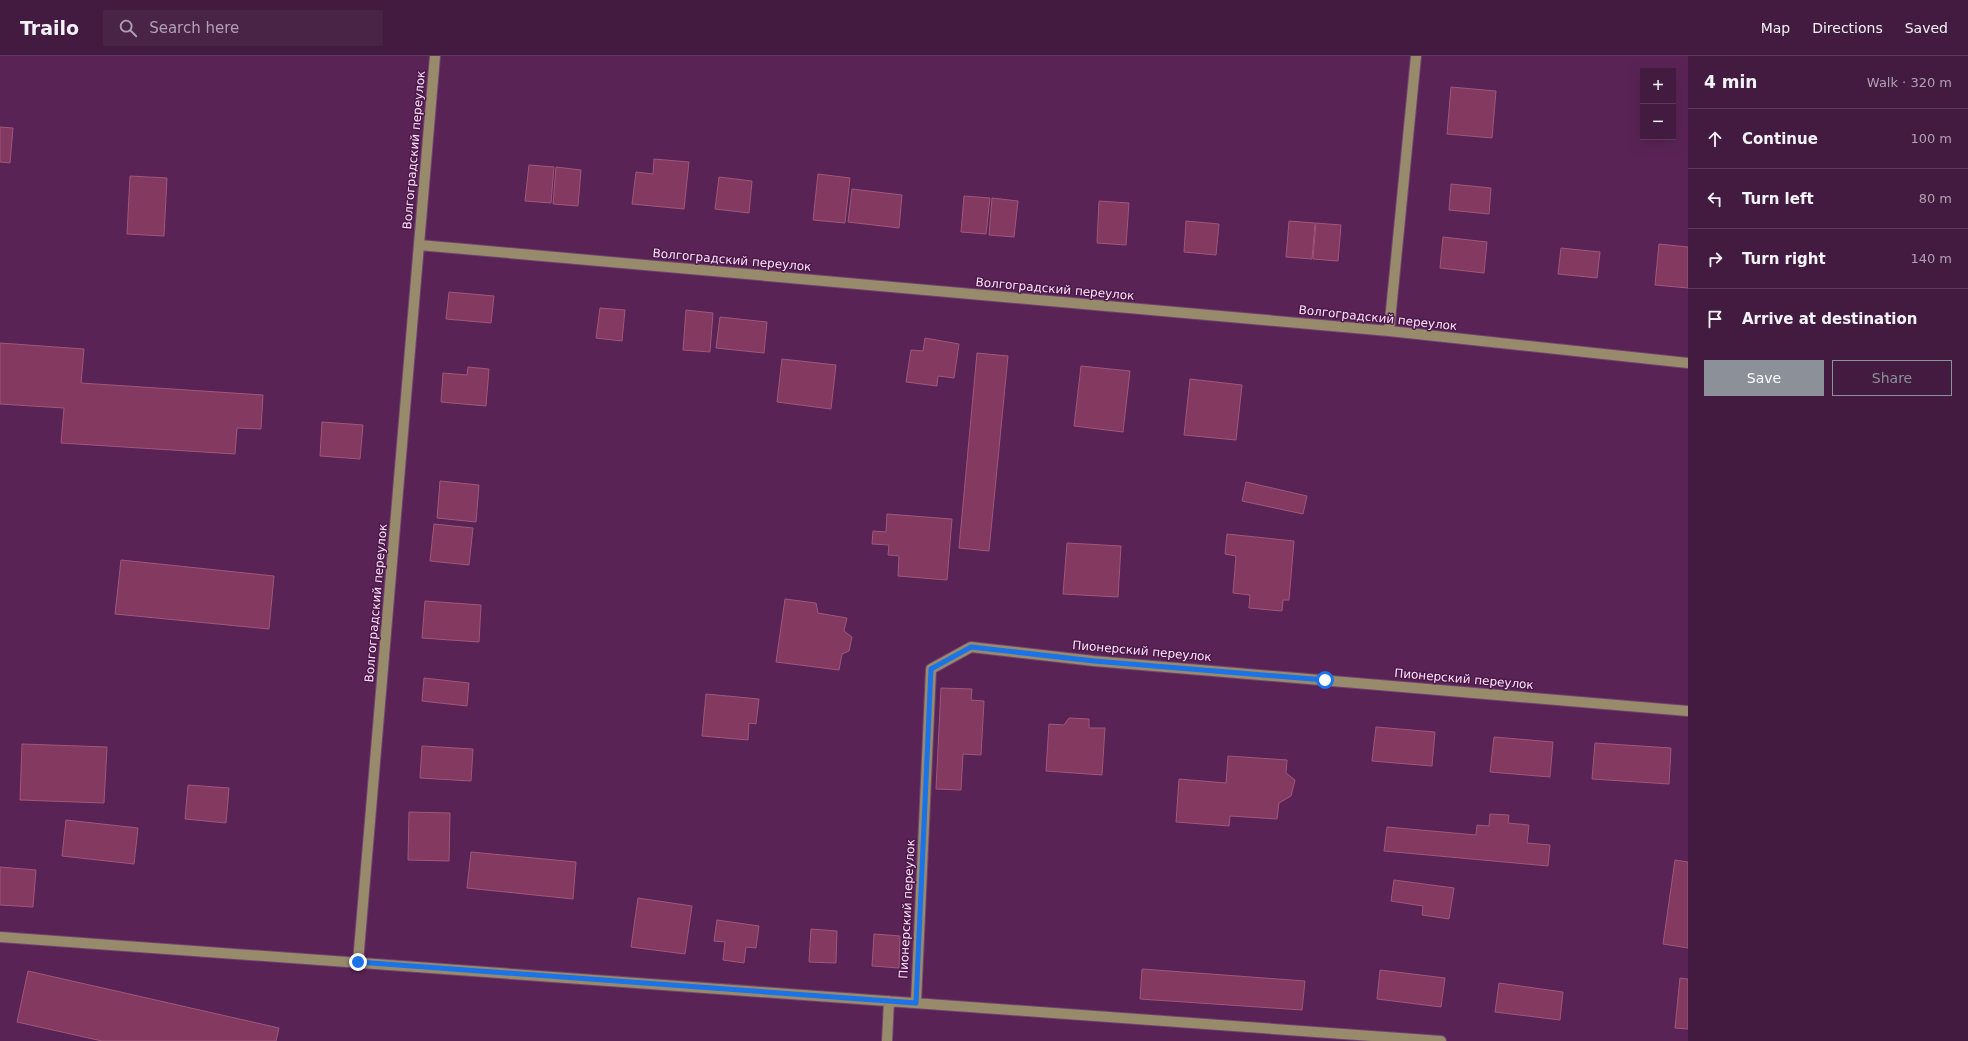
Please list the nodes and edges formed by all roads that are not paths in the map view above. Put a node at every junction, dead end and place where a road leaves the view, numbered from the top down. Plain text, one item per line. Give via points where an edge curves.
1 (435, 56) edge
2 (1416, 56) edge
3 (419, 245) junction
4 (1388, 331) junction
5 (1688, 363) edge
6 (1688, 711) edge
7 (0, 937) edge
8 (358, 962) junction
9 (889, 1001) junction
10 (916, 1003) junction
11 (887, 1041) edge
12 (1440, 1041) edge

1 - 3 street, Волгоградский переулок
2 - 4 street
3 - 4 street, Волгоградский переулок
3 - 8 street, Волгоградский переулок
4 - 5 street, Волгоградский переулок
6 - 10 street, Пионерский переулок via 1094,661 971,647 931,669
7 - 8 street
8 - 9 street
9 - 10 street
9 - 11 street
10 - 12 street

